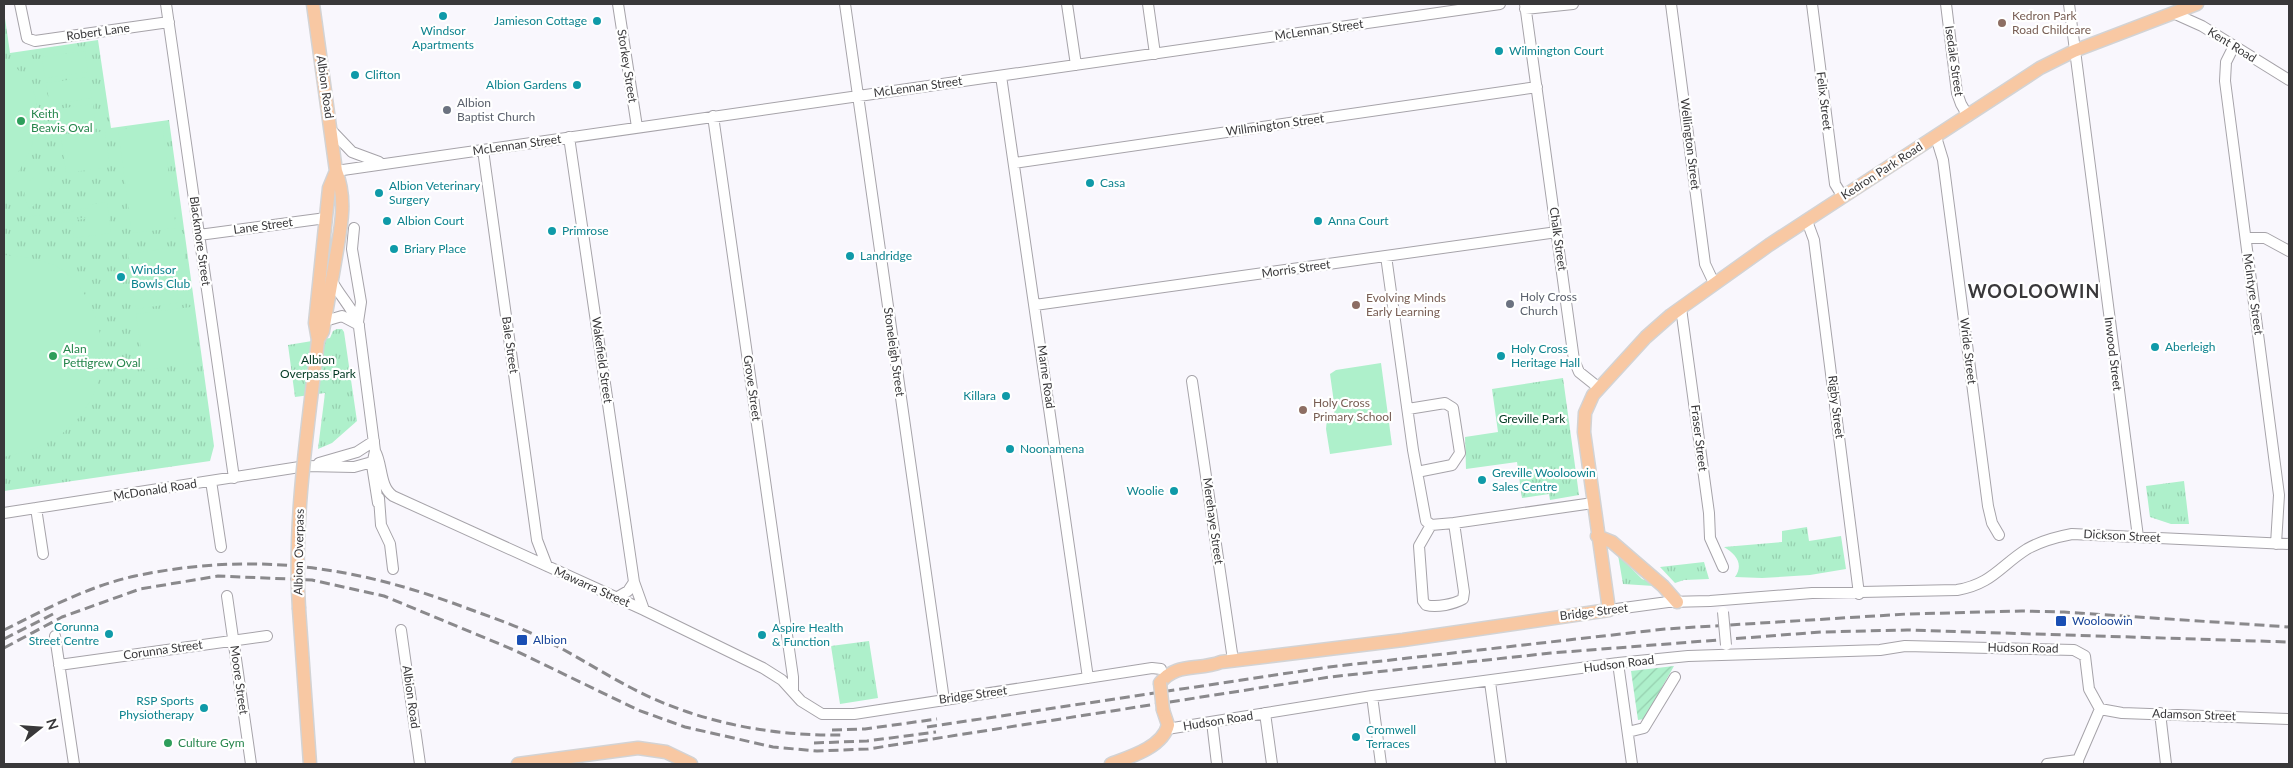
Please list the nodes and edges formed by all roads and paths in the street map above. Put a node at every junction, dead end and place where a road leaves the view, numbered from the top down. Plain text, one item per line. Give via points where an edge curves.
1 (20, 4) edge
2 (166, 4) edge
3 (313, 4) edge
4 (618, 4) edge
5 (845, 4) edge
6 (1067, 4) edge
7 (1148, 4) edge
8 (1500, 4) edge
9 (1573, 4) edge
10 (1672, 4) edge
11 (1812, 4) edge
12 (1946, 4) edge
13 (2069, 4) edge
14 (2198, 4) edge
15 (1525, 6) edge
16 (2173, 13) junction
17 (169, 22) junction
18 (2234, 46) junction
19 (2074, 51) junction
20 (1155, 54) junction
21 (1076, 65) junction
22 (1001, 76) junction
23 (2289, 80) edge
24 (1537, 87) junction
25 (858, 96) junction
26 (713, 116) junction
27 (1968, 116) junction
28 (637, 127) junction
29 (331, 130) junction
30 (569, 137) junction
31 (1936, 137) junction
32 (483, 150) junction
33 (384, 163) junction
34 (1014, 163) junction
35 (336, 171) junction
36 (1843, 197) junction
37 (326, 218) junction
38 (1808, 221) junction
39 (354, 228) dead end
40 (1557, 232) junction
41 (199, 235) junction
42 (2246, 238) junction
43 (2289, 251) edge
44 (1386, 256) junction
45 (332, 281) junction
46 (1714, 283) junction
47 (1035, 305) junction
48 (1681, 308) junction
49 (325, 321) junction
50 (358, 325) junction
51 (318, 340) junction
52 (1192, 381) dead end
53 (1599, 388) junction
54 (1408, 409) junction
55 (374, 446) junction
56 (372, 462) junction
57 (306, 466) junction
58 (1417, 472) junction
59 (234, 478) junction
60 (211, 481) junction
61 (387, 491) junction
62 (378, 503) junction
63 (1593, 504) junction
64 (36, 508) junction
65 (4, 513) edge
66 (1454, 523) junction
67 (1431, 524) junction
68 (1999, 535) dead end
69 (1597, 536) junction
70 (2138, 537) junction
71 (537, 540) junction
72 (2276, 544) junction
73 (2289, 544) edge
74 (220, 547) dead end
75 (43, 554) dead end
76 (527, 557) junction
77 (547, 566) junction
78 (1722, 567) dead end
79 (393, 569) dead end
80 (634, 582) junction
81 (1969, 588) joint
82 (1859, 594) junction
83 (227, 596) dead end
84 (616, 598) junction
85 (1722, 600) junction
86 (1677, 602) junction
87 (644, 610) junction
88 (1609, 610) junction
89 (401, 630) dead end
90 (55, 636) dead end
91 (267, 636) dead end
92 (233, 640) junction
93 (1727, 656) junction
94 (790, 659) junction
95 (1227, 661) junction
96 (1618, 663) junction
97 (59, 665) junction
98 (1161, 669) junction
99 (772, 673) junction
100 (1675, 677) dead end
101 (1088, 678) junction
102 (1490, 682) junction
103 (1160, 683) junction
104 (792, 692) junction
105 (1372, 696) junction
106 (944, 700) junction
107 (2100, 709) junction
108 (1265, 713) junction
109 (2160, 713) junction
110 (2289, 720) edge
111 (1212, 722) junction
112 (1162, 728) junction
113 (1628, 732) junction
114 (2078, 762) edge
115 (74, 764) edge
116 (251, 764) edge
117 (310, 764) edge
118 (420, 764) edge
119 (518, 764) edge
120 (691, 764) edge
121 (1109, 764) edge
122 (1217, 764) edge
123 (1272, 764) edge
124 (1382, 764) edge
125 (1502, 764) edge
126 (1632, 764) edge
127 (2046, 764) edge
128 (2166, 764) edge

1 - 17 street, Robert Lane via 27,38 34,41
2 - 17 street, Blackmore Street
3 - 29 main road, Albion Road
4 - 28 street, Storkey Street
5 - 25 street, Stoneleigh Street
6 - 21 street
7 - 20 street
8 - 20 street, McLennan Street
9 - 15 street
10 - 46 street, Wellington Street via 1705,264
11 - 36 street, Felix Street via 1835,184
12 - 27 street, Isedale Street via 1957,93
13 - 19 street, Inwood Street
14 - 16 main road, Kedron Park Road
15 - 24 street, Chalk Street
16 - 18 street, Kent Road via 2199,24
16 - 19 main road, Kedron Park Road
17 - 41 street, Blackmore Street
18 - 23 street, Kent Road
18 - 42 street, McIntyre Street via 2226,62 2225,81
19 - 27 main road, Kedron Park Road via 2040,68
19 - 70 street, Inwood Street
20 - 21 street, McLennan Street
21 - 22 street, McLennan Street
22 - 25 street, McLennan Street
22 - 34 street, Marne Road
24 - 34 street, Willmington Street
24 - 40 street, Chalk Street
25 - 26 street, McLennan Street
25 - 106 street, Stoneleigh Street
26 - 28 street, McLennan Street
26 - 94 street, Grove Street
27 - 31 main road, Kedron Park Road
28 - 30 street, McLennan Street
29 - 33 street via 352,152
29 - 35 main road, Albion Road
30 - 32 street, McLennan Street
30 - 80 street, Wakefield Street
31 - 36 main road, Kedron Park Road
31 - 68 street, Wride Street via 1943,160 1988,506
32 - 33 street, McLennan Street
32 - 71 street, Bale Street
33 - 35 street, McLennan Street
34 - 47 street, Marne Road
35 - 37 main road, Albion Overpass via 329,188
35 - 45 main road, Albion Overpass via 343,190 343,208
36 - 38 main road, Kedron Park Road
37 - 41 street, Lane Street
37 - 51 main road, Albion Overpass via 315,323
38 - 46 main road, Kedron Park Road
38 - 82 street, Rigby Street via 1814,240
39 - 50 street via 352,250 361,302
40 - 44 street, Morris Street
40 - 53 street, Chalk Street via 1575,365
41 - 59 street, Blackmore Street
42 - 43 street via 2265,238
42 - 72 street, McIntyre Street via 2279,495
44 - 47 street, Morris Street
44 - 54 street
45 - 49 main road, Albion Overpass
45 - 50 street via 352,309
46 - 48 main road, Kedron Park Road
47 - 101 street, Marne Road
48 - 53 main road, Kedron Park Road via 1646,337
48 - 78 street, Fraser Street via 1710,533
49 - 50 street via 342,316
49 - 51 main road, Albion Overpass
50 - 55 street
51 - 117 main road, Albion Overpass, bridge via 299,516 297,570
52 - 95 street, Merehaye Street
53 - 63 main road via 1587,406 1583,422
54 - 58 street
54 - 58 street via 1445,404 1453,408 1460,452 1452,465
55 - 56 street
55 - 57 street, McDonald Road
55 - 61 street
56 - 57 street, McDonald Road via 354,467
56 - 62 street
57 - 59 street, McDonald Road
58 - 67 street via 1424,514
59 - 60 street, McDonald Road
60 - 64 street, McDonald Road
60 - 74 street
61 - 62 street via 380,496
61 - 76 street, Mawarra Street via 395,498
62 - 79 street via 382,527 390,544
63 - 66 street
63 - 69 main road
64 - 65 street, McDonald Road
64 - 75 street
66 - 67 street
66 - 67 street via 1463,599 1457,603 1431,606 1423,600 1419,546
69 - 86 main road via 1612,542
69 - 88 main road
70 - 72 street, Dickson Street
70 - 81 street, Dickson Street via 2078,534 2051,539 2029,548 1994,576
71 - 76 street
71 - 77 street, Bale Street
72 - 73 street, Dickson Street
76 - 77 street, Mawarra Street
77 - 84 street, Mawarra Street
80 - 84 street via 628,592
80 - 87 street, Wakefield Street
81 - 82 street, Bridge Street
82 - 85 street, Bridge Street via 1812,593
83 - 92 street, Moore Street
84 - 87 street, Mawarra Street
85 - 86 street, Bridge Street
85 - 93 street, bridge
86 - 88 street, Bridge Street
87 - 99 street, Mawarra Street
88 - 95 main road, Bridge Street
89 - 118 street, Albion Road
90 - 97 street
91 - 92 street, Corunna Street
92 - 97 street, Corunna Street
92 - 116 street, Moore Street
93 - 96 street, Hudson Road
93 - 107 street, Hudson Road via 1880,650 1905,646 2074,650 2085,656 2089,689
94 - 99 street
94 - 104 street, Grove Street
95 - 98 main road, Bridge Street via 1192,660
95 - 103 main road, Bridge Street via 1208,667 1174,670
96 - 102 street, Hudson Road
96 - 113 street
97 - 115 street
98 - 101 street, Bridge Street
98 - 103 main road
99 - 104 street, Mawarra Street
100 - 113 street via 1644,728
101 - 106 street, Bridge Street
102 - 105 street, Hudson Road
102 - 125 street
103 - 112 main road, bridge via 1167,719
104 - 106 street, Bridge Street via 811,708 822,714 834,715
105 - 108 street, Hudson Road
105 - 124 street
107 - 109 street, Adamson Street via 2122,713
107 - 114 street
108 - 111 street, Hudson Road
108 - 123 street
109 - 110 street, Adamson Street
109 - 128 street
111 - 112 street, Hudson Road
111 - 122 street
112 - 121 main road, Hudson Road via 1156,742
113 - 126 street
114 - 127 street
119 - 120 main road via 638,748 666,752

